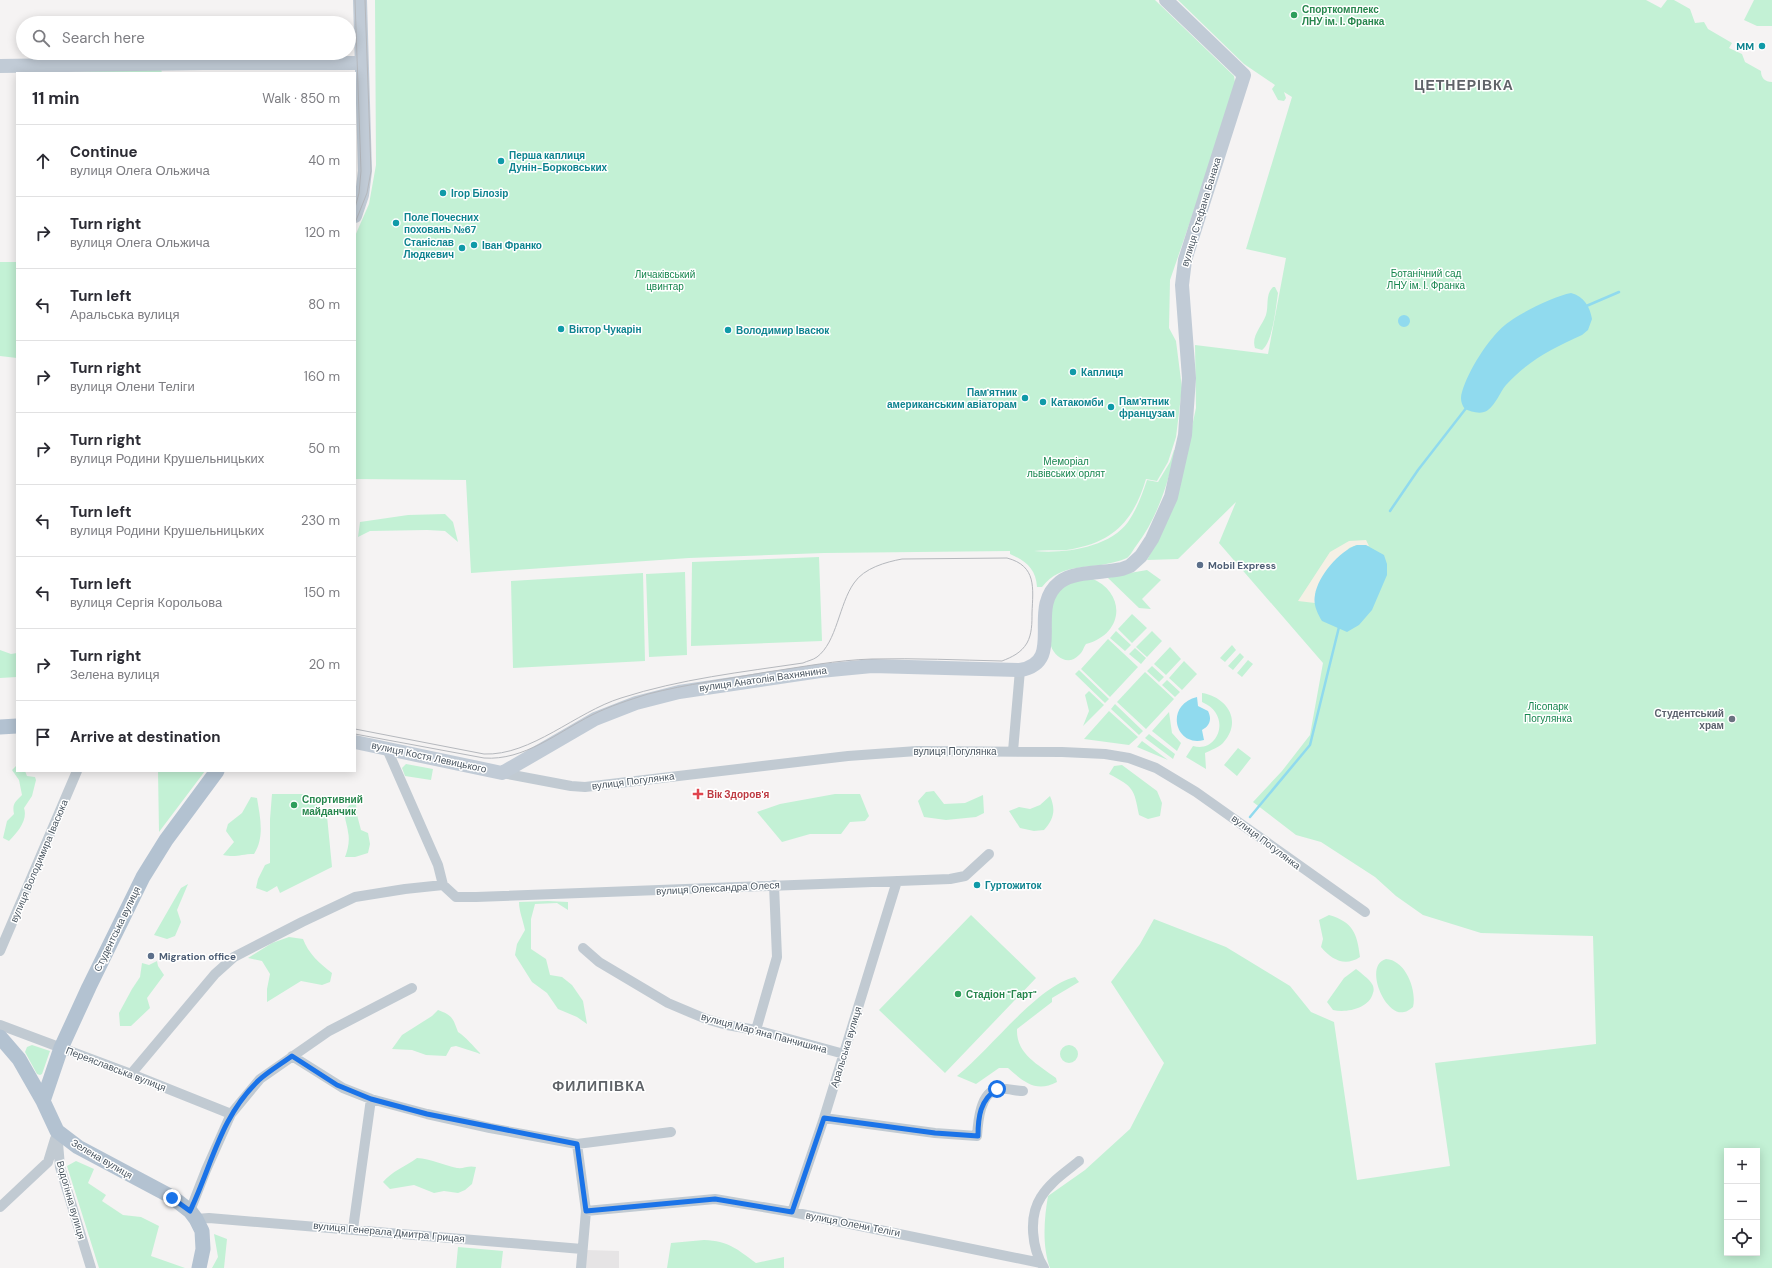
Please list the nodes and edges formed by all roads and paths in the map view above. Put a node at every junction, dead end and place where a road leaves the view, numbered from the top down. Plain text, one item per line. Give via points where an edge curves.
1 (360, 0) edge
2 (1166, 0) edge
3 (361, 63) junction
4 (0, 66) edge
5 (48, 69) edge
6 (360, 180) edge
7 (356, 213) edge
8 (1040, 661) joint
9 (1020, 670) junction
10 (16, 726) edge
11 (0, 727) edge
12 (356, 742) edge
13 (387, 748) junction
14 (1013, 751) junction
15 (77, 772) edge
16 (216, 772) edge
17 (502, 773) junction
18 (989, 854) dead end
19 (897, 881) junction
20 (443, 885) junction
21 (774, 885) junction
22 (1365, 912) dead end
23 (583, 948) dead end
24 (0, 951) edge
25 (412, 988) dead end
26 (0, 1025) edge
27 (756, 1030) junction
28 (0, 1037) edge
29 (61, 1048) junction
30 (844, 1054) junction
31 (292, 1056) junction
32 (131, 1074) junction
33 (1023, 1091) dead end
34 (371, 1099) junction
35 (43, 1101) junction
36 (231, 1114) junction
37 (824, 1118) junction
38 (57, 1132) junction
39 (672, 1132) dead end
40 (577, 1144) junction
41 (1079, 1160) dead end
42 (0, 1207) edge
43 (586, 1211) junction
44 (792, 1212) junction
45 (193, 1215) junction
46 (353, 1229) junction
47 (582, 1249) junction
48 (1043, 1266) edge
49 (91, 1268) edge
50 (199, 1268) edge
51 (581, 1268) edge

1 - 3 street
2 - 8 street, вулиця Стефана Банаха via 1244,75 1185,260 1182,286 1189,378 1185,435 1170,497 1152,539 1136,562 1114,570 1073,576 1061,581 1052,589 1046,601 1044,652
3 - 5 street via 203,62
3 - 6 street
4 - 5 street
6 - 7 street via 362,196
8 - 9 street, вулиця Анатолія Вахнянина via 1031,668
9 - 14 street
9 - 17 street, вулиця Анатолія Вахнянина via 872,666 679,692 636,703 595,719
10 - 11 main road
12 - 13 street, вулиця Костя Левицького
13 - 17 street, вулиця Костя Левицького
13 - 20 street via 438,864
14 - 17 street, вулиця Погулянка via 917,751 848,756 585,787
14 - 22 street, вулиця Погулянка via 1105,754 1129,758 1156,768 1196,792
15 - 24 street, вулиця Володимира Івасюка
16 - 29 main road, Студентська вулиця via 143,876
18 - 19 street, вулиця Олександра Олеся via 965,876
19 - 21 street, вулиця Олександра Олеся
19 - 30 street, Аральська вулиця
20 - 21 street, вулиця Олександра Олеся via 456,897
20 - 32 street via 354,897 234,957 215,974
21 - 27 street via 777,957
23 - 27 street, вулиця Марʼяна Панчишина via 599,962 668,1003 706,1019
25 - 31 street via 329,1031
26 - 29 street, Переяславська вулиця
27 - 30 street, вулиця Марʼяна Панчишина
28 - 35 main road via 19,1059
29 - 32 street, Переяславська вулиця
29 - 35 main road, Студентська вулиця
30 - 37 street, Аральська вулиця
31 - 34 street via 337,1085
31 - 36 street via 260,1079
32 - 36 street, Переяславська вулиця
33 - 37 street via 997,1089 988,1095 982,1104 978,1136 935,1133
34 - 40 street via 439,1117
34 - 46 street
35 - 38 main road
36 - 45 street via 206,1170
37 - 44 street, Аральська вулиця
38 - 42 street via 48,1162
38 - 45 main road, Зелена вулиця via 78,1147 172,1198
38 - 49 street, Водогінна вулиця via 60,1167
39 - 40 street
40 - 43 street
41 - 48 street via 1055,1180 1040,1197 1036,1208 1034,1241
43 - 44 street, вулиця Олени Теліги via 715,1199
43 - 47 street
44 - 48 street, вулиця Олени Теліги
45 - 46 street, вулиця Генерала Дмитра Грицая
45 - 50 main road via 202,1231 204,1249
46 - 47 street, вулиця Генерала Дмитра Грицая
47 - 51 street

